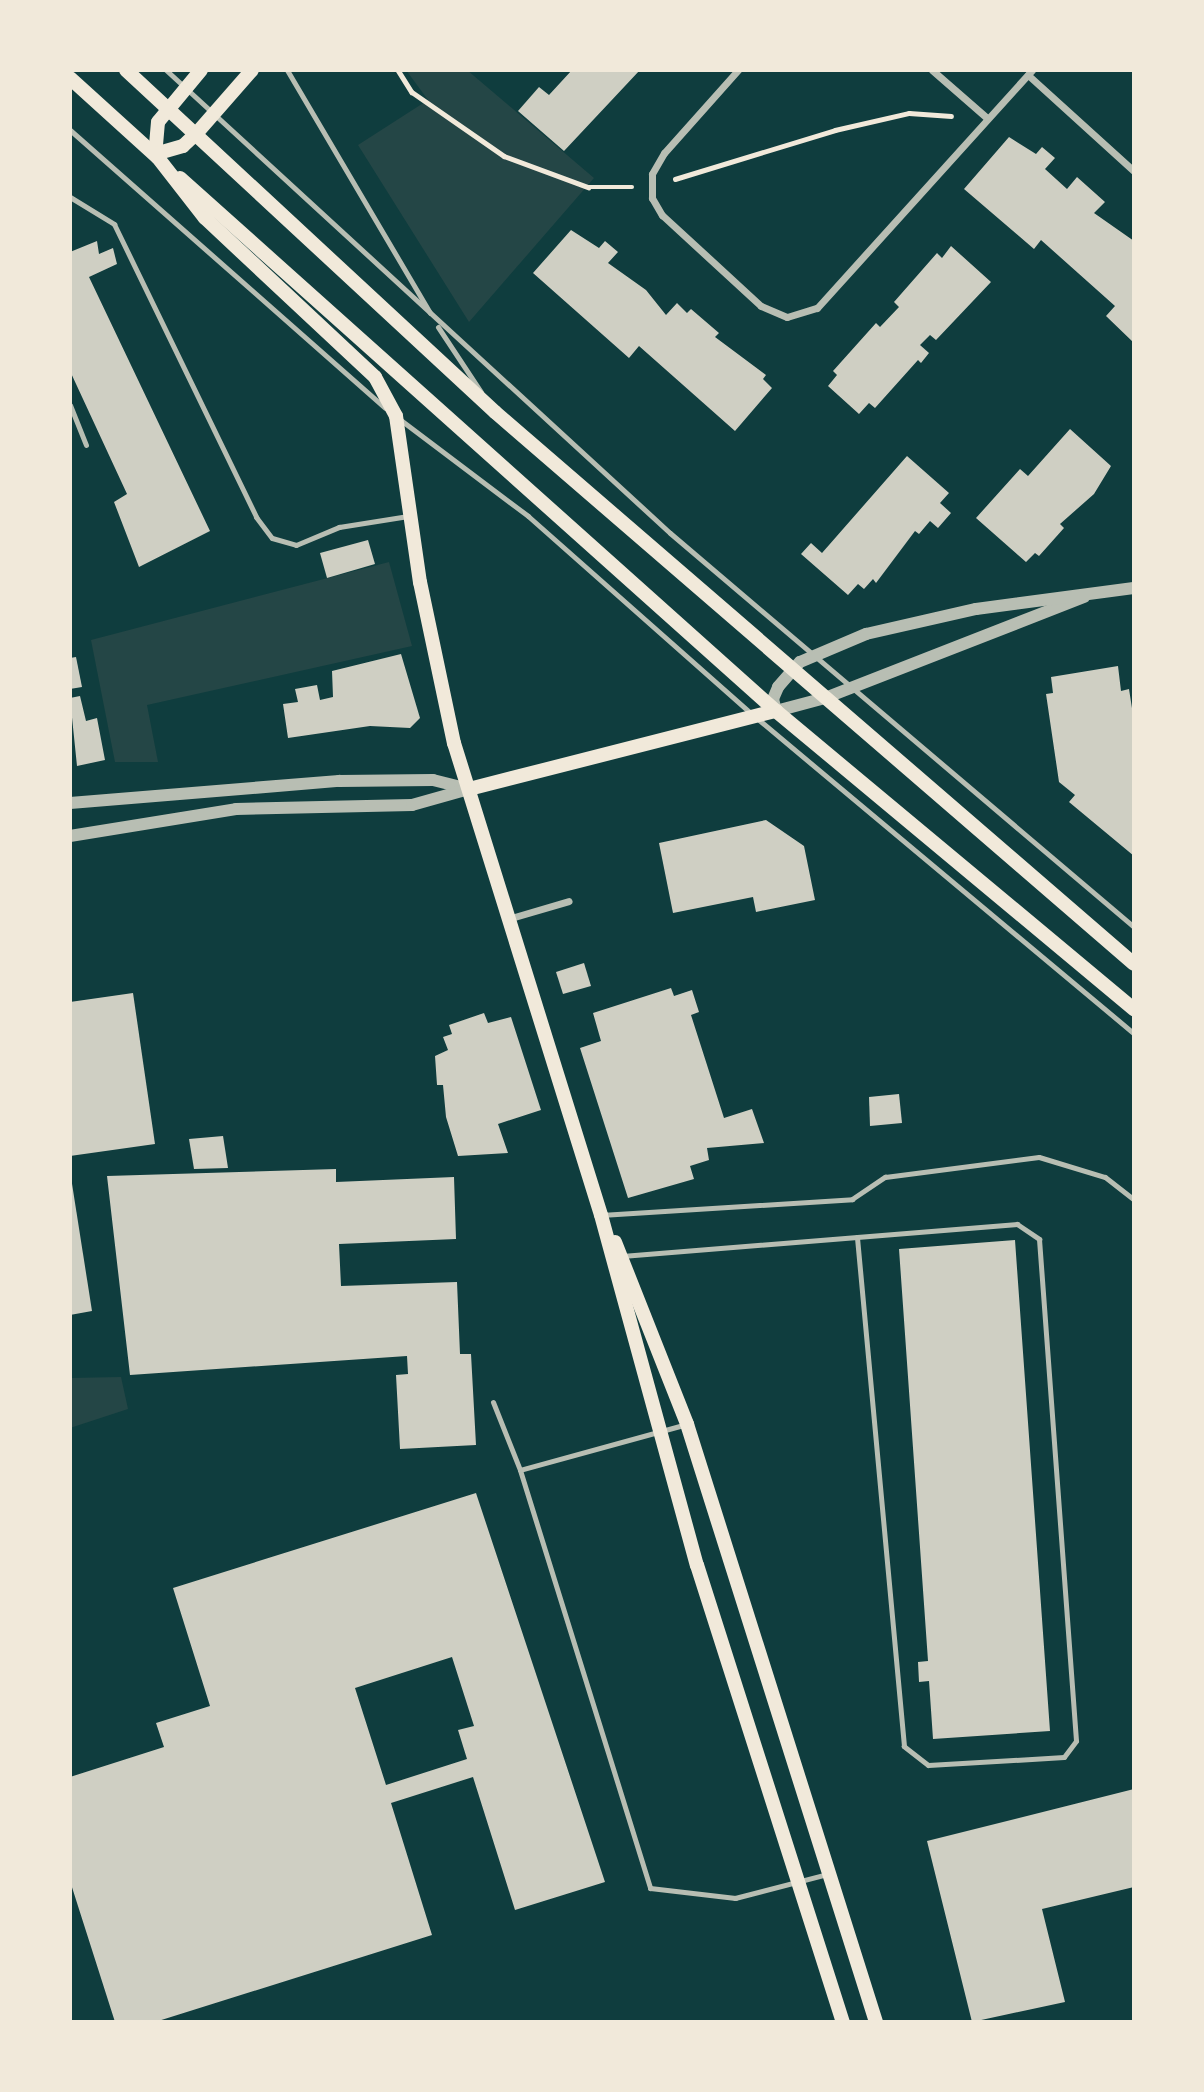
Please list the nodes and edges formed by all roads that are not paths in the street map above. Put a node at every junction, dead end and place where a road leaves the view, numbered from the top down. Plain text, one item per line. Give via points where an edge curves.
1 (126, 70) edge
2 (166, 70) edge
3 (201, 70) edge
4 (252, 70) edge
5 (287, 70) edge
6 (738, 70) edge
7 (932, 70) edge
8 (1030, 73) edge
9 (70, 78) edge
10 (185, 87) junction
11 (168, 107) junction
12 (215, 114) junction
13 (987, 118) junction
14 (70, 130) edge
15 (196, 134) junction
16 (155, 155) junction
17 (1134, 171) edge
18 (70, 197) edge
19 (433, 320) junction
20 (70, 405) edge
21 (495, 412) junction
22 (396, 416) junction
23 (86, 445) dead end
24 (411, 516) junction
25 (1134, 588) edge
26 (1084, 597) junction
27 (812, 654) junction
28 (791, 670) junction
29 (852, 687) junction
30 (825, 698) junction
31 (776, 710) junction
32 (753, 715) junction
33 (469, 789) junction
34 (70, 803) edge
35 (70, 836) edge
36 (569, 901) dead end
37 (511, 918) junction
38 (1134, 927) edge
39 (1134, 964) edge
40 (1134, 1009) edge
41 (1134, 1034) edge
42 (1134, 1200) edge
43 (601, 1215) junction
44 (858, 1237) junction
45 (622, 1256) junction
46 (493, 1402) dead end
47 (687, 1424) junction
48 (658, 1432) junction
49 (520, 1470) junction
50 (830, 1873) junction
51 (799, 1883) junction
52 (843, 2022) edge
53 (876, 2022) edge

1 - 11 main road
2 - 10 lane
3 - 10 main road
4 - 12 main road
5 - 19 lane
6 - 13 street via 664,153 651,187 662,215 761,306 779,316 798,317 817,308
7 - 13 street
8 - 13 street
8 - 17 street
9 - 16 main road
10 - 11 main road
10 - 12 lane
11 - 15 main road
11 - 16 main road via 155,130
12 - 15 main road
12 - 19 lane
14 - 22 lane
15 - 16 main road via 183,146
15 - 21 main road
16 - 22 main road via 205,218 375,377
16 - 31 main road
18 - 24 lane via 114,223 256,517 272,538 296,545 339,527
19 - 21 lane
19 - 27 lane
20 - 23 lane
21 - 28 main road
22 - 24 main road
22 - 32 lane via 528,516
24 - 33 main road via 445,708
25 - 26 street
26 - 27 street via 912,621
26 - 29 street
27 - 28 street
27 - 29 lane
28 - 30 main road
28 - 31 street via 778,687
29 - 30 street
29 - 38 lane
30 - 31 street
30 - 39 main road
31 - 32 main road
31 - 40 main road
32 - 33 main road
32 - 41 lane
33 - 34 street via 433,780 339,780
33 - 35 street via 412,805 236,809
33 - 37 main road
36 - 37 street
37 - 43 main road
42 - 43 lane via 1105,1177 1039,1157 885,1177 852,1199
43 - 45 main road
43 - 48 main road
44 - 44 lane via 1017,1224 1039,1239 1076,1741 1064,1757 928,1765 904,1746
44 - 45 lane
45 - 47 main road
46 - 49 lane
47 - 48 lane
47 - 50 main road
48 - 49 lane
48 - 51 main road
49 - 51 lane via 650,1888 735,1898
50 - 51 lane
50 - 53 main road
51 - 52 main road

